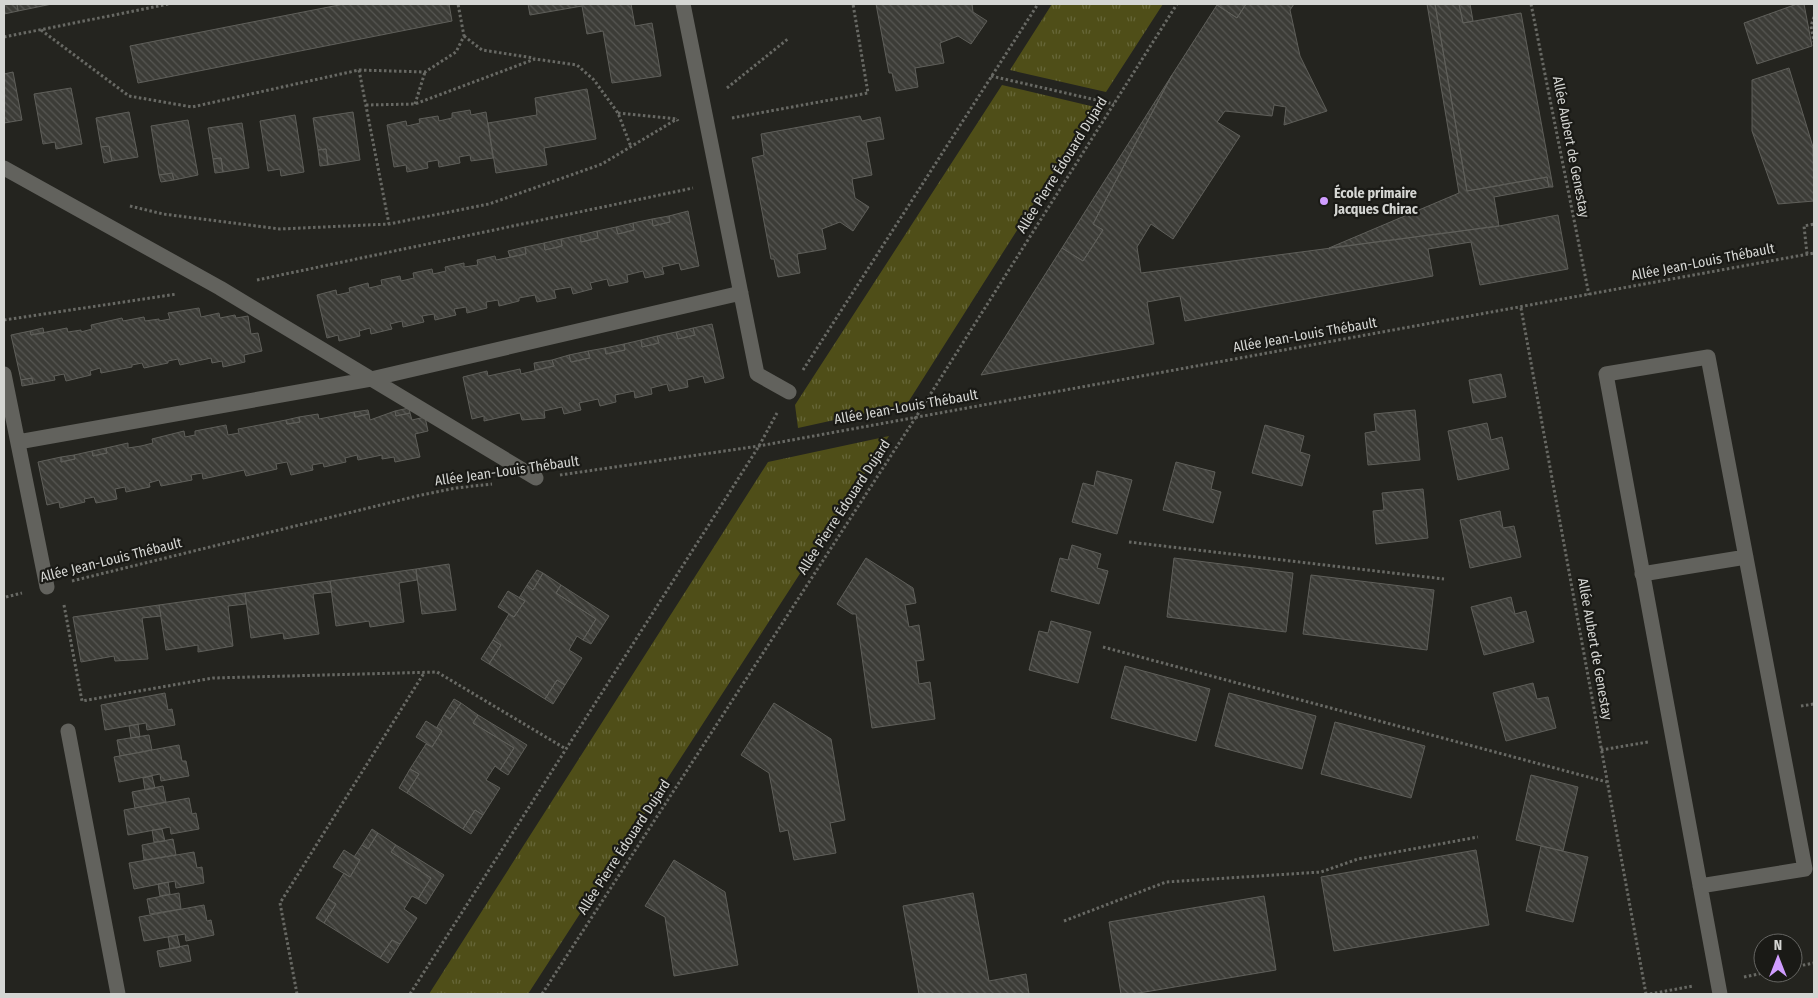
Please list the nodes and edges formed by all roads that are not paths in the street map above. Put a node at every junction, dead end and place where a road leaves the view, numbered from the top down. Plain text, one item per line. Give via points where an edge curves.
1 (683, 4) edge
2 (4, 168) edge
3 (741, 293) junction
4 (4, 374) edge
5 (371, 379) junction
6 (788, 392) road end
7 (18, 442) junction
8 (536, 478) road end
9 (1746, 557) junction
10 (1642, 574) junction
11 (54, 586) road end
12 (68, 731) dead end
13 (1700, 886) junction
14 (118, 994) edge
15 (1720, 994) edge

1 - 3 street
2 - 5 street via 220,288
3 - 5 street
3 - 6 street via 757,374
4 - 7 street
5 - 7 street
5 - 8 street
7 - 11 street
9 - 10 street
9 - 10 street via 1708,357 1606,374
9 - 13 street via 1805,869
10 - 13 street
12 - 14 street
13 - 15 street

